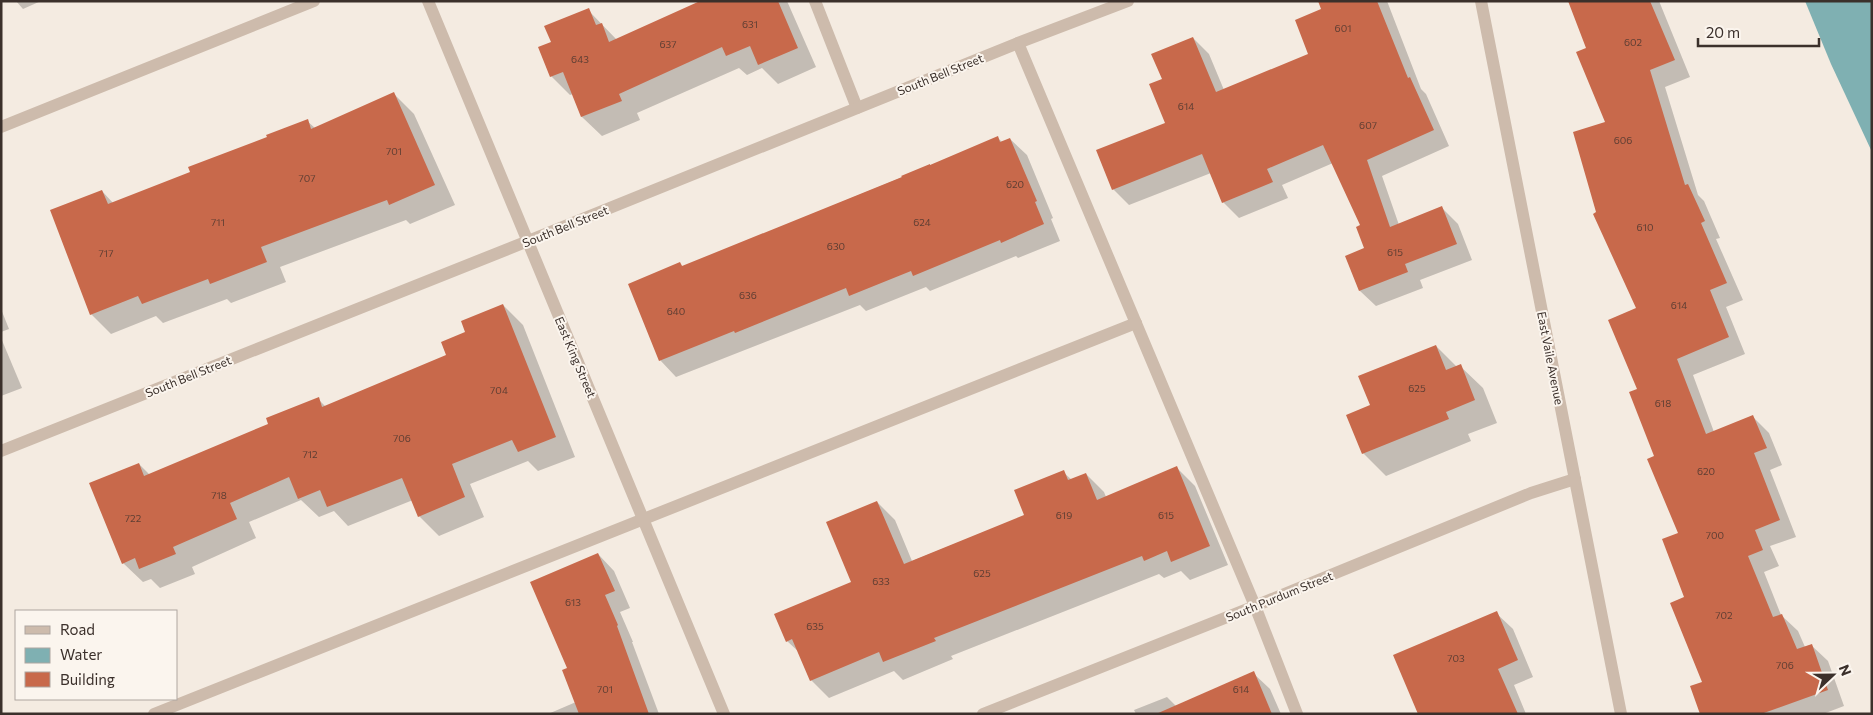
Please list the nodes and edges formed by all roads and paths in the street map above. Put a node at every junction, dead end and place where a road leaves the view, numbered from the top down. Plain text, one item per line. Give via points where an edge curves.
1 (314, 1) edge
2 (428, 1) edge
3 (815, 1) edge
4 (1128, 1) edge
5 (1481, 1) edge
6 (1018, 43) junction
7 (856, 108) junction
8 (1, 127) edge
9 (528, 241) junction
10 (1136, 323) junction
11 (1, 451) edge
12 (1574, 480) junction
13 (643, 519) junction
14 (1255, 606) junction
15 (154, 714) edge
16 (724, 714) edge
17 (983, 714) edge
18 (1296, 714) edge
19 (1621, 714) edge

1 - 8 street
2 - 9 street, East King Street
3 - 7 street
4 - 6 street, South Bell Street
5 - 12 street, East Vaile Avenue
6 - 7 street, South Bell Street
6 - 10 street
7 - 9 street, South Bell Street
9 - 11 street, South Bell Street
9 - 13 street, East King Street
10 - 13 street
10 - 14 street
12 - 14 street, South Purdum Street via 1532,493
12 - 19 street, East Vaile Avenue
13 - 15 street
13 - 16 street, East King Street
14 - 17 street, South Purdum Street
14 - 18 street

